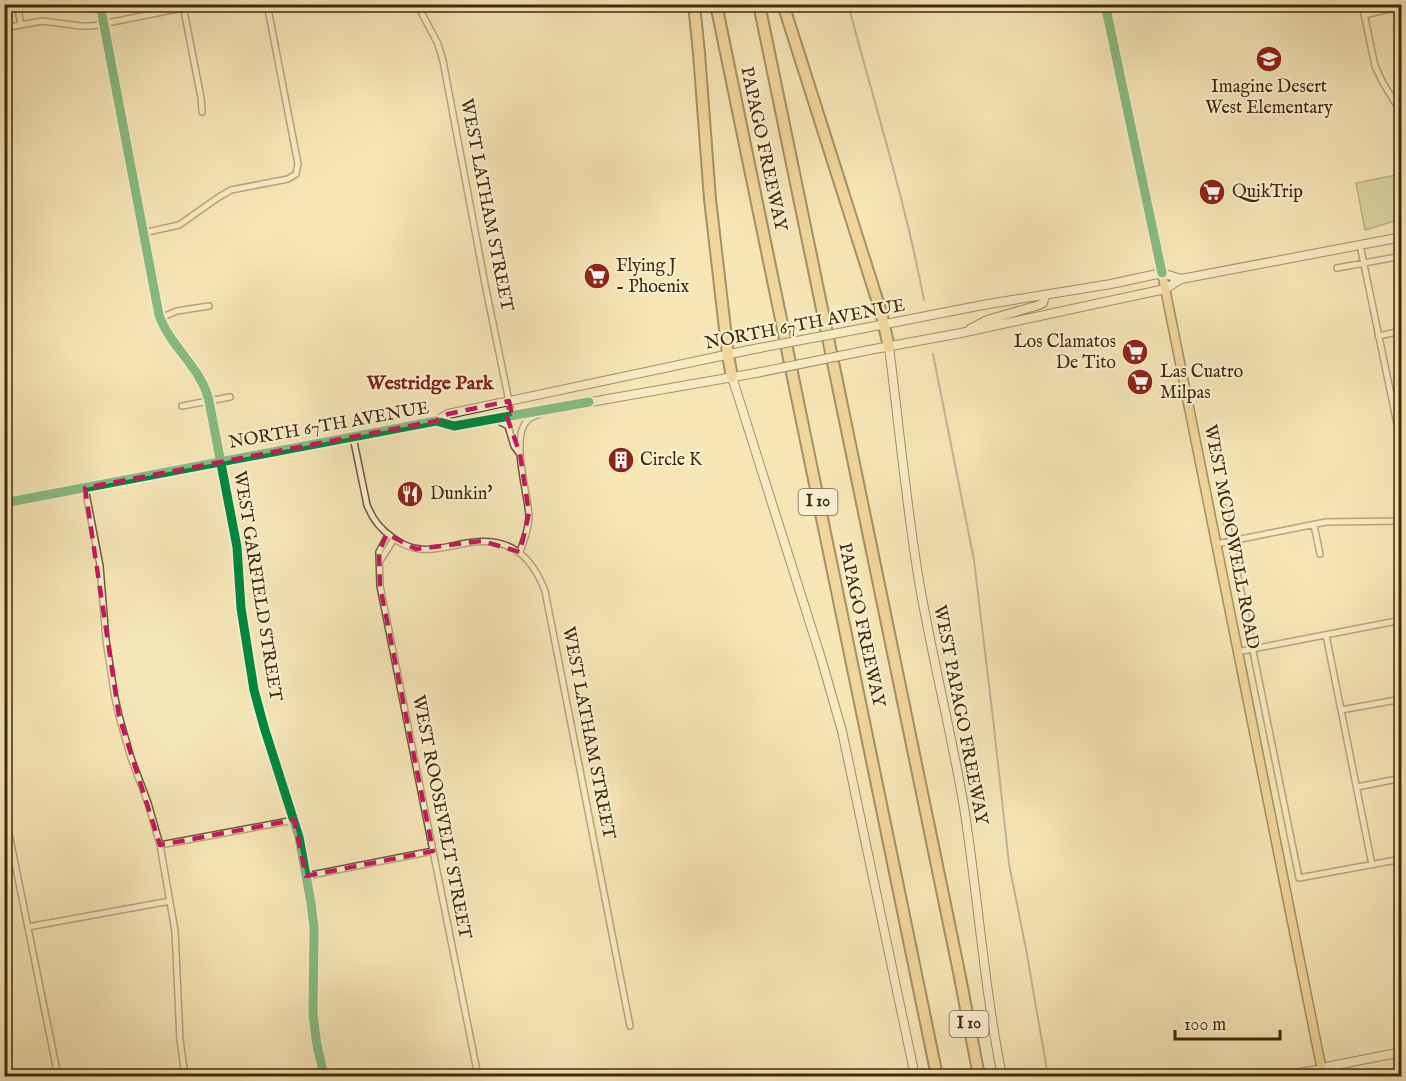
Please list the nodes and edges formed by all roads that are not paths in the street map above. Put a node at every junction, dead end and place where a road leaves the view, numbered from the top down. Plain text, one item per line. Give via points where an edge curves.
1 (17, 4) edge
2 (99, 4) edge
3 (202, 4) edge
4 (267, 4) edge
5 (417, 4) edge
6 (694, 4) edge
7 (716, 4) edge
8 (759, 4) edge
9 (783, 4) edge
10 (1105, 4) edge
11 (1362, 4) edge
12 (183, 6) edge
13 (1401, 6) edge
14 (1364, 15) junction
15 (103, 24) junction
16 (21, 25) junction
17 (4, 28) edge
18 (1401, 100) edge
19 (1395, 104) junction
20 (202, 112) dead end
21 (1401, 114) edge
22 (143, 233) junction
23 (1401, 237) edge
24 (1360, 245) junction
25 (1401, 256) edge
26 (1364, 263) junction
27 (1337, 268) dead end
28 (1162, 273) junction
29 (1181, 279) junction
30 (1166, 289) junction
31 (1045, 295) junction
32 (209, 306) dead end
33 (160, 318) junction
34 (885, 325) junction
35 (1401, 332) edge
36 (961, 333) junction
37 (1378, 336) junction
38 (889, 347) junction
39 (728, 355) junction
40 (732, 377) junction
41 (230, 397) dead end
42 (209, 401) junction
43 (509, 401) junction
44 (182, 406) dead end
45 (558, 407) junction
46 (1401, 409) edge
47 (1393, 410) junction
48 (512, 416) junction
49 (495, 419) junction
50 (436, 422) junction
51 (353, 437) junction
52 (1401, 448) edge
53 (520, 454) junction
54 (221, 462) junction
55 (85, 488) junction
56 (4, 503) edge
57 (1224, 508) dead end
58 (1401, 520) edge
59 (1314, 525) junction
60 (391, 537) junction
61 (1231, 542) junction
62 (1216, 544) junction
63 (520, 552) junction
64 (1320, 554) dead end
65 (1401, 620) edge
66 (1326, 635) junction
67 (1253, 649) junction
68 (1237, 652) junction
69 (1401, 699) edge
70 (1341, 710) junction
71 (1401, 778) edge
72 (1357, 787) junction
73 (4, 809) edge
74 (294, 820) junction
75 (160, 845) junction
76 (433, 851) junction
77 (1401, 859) edge
78 (1372, 865) junction
79 (306, 876) junction
80 (170, 901) junction
81 (28, 927) junction
82 (630, 1026) dead end
83 (1401, 1052) edge
84 (1322, 1072) edge
85 (936, 1074) edge
86 (58, 1077) edge
87 (185, 1077) edge
88 (324, 1077) edge
89 (478, 1077) edge
90 (915, 1077) edge
91 (979, 1077) edge
92 (1002, 1077) edge
93 (1275, 1077) edge

1 - 16 street
2 - 15 street, WEST GARFIELD STREET
3 - 12 street
4 - 22 street via 298,164 296,174 231,190 179,225
5 - 43 street, WEST LATHAM STREET via 443,61
6 - 39 highway
7 - 85 highway, PAPAGO FREEWAY / I 10
8 - 91 highway, PAPAGO FREEWAY / I 10
9 - 34 highway
10 - 28 main road, WEST MCDOWELL ROAD
11 - 14 street
12 - 15 street
12 - 20 street
13 - 14 street
14 - 19 street via 1375,66
15 - 16 street via 42,21
15 - 22 street, WEST GARFIELD STREET
16 - 17 street
18 - 19 street
19 - 21 street
22 - 33 street, WEST GARFIELD STREET
23 - 24 main road, NORTH 67TH AVENUE
24 - 26 street
24 - 29 main road, NORTH 67TH AVENUE
25 - 26 street
26 - 27 street
26 - 37 street
28 - 29 main road, NORTH 67TH AVENUE
28 - 30 main road, WEST MCDOWELL ROAD
28 - 31 main road, NORTH 67TH AVENUE
29 - 30 main road, NORTH 67TH AVENUE
30 - 36 main road, NORTH 67TH AVENUE
30 - 62 main road, WEST MCDOWELL ROAD
31 - 34 main road, NORTH 67TH AVENUE
31 - 36 main road via 1039,305 987,320
32 - 33 street
33 - 42 street, WEST GARFIELD STREET via 203,384
34 - 38 highway
34 - 39 main road, NORTH 67TH AVENUE, bridge
35 - 37 street
36 - 38 main road, NORTH 67TH AVENUE
37 - 47 street
38 - 40 main road, NORTH 67TH AVENUE, bridge
38 - 92 main road, WEST PAPAGO FREEWAY via 912,537 956,761
39 - 40 highway
39 - 43 main road, NORTH 67TH AVENUE
40 - 45 main road, NORTH 67TH AVENUE
40 - 90 main road via 842,731
41 - 42 street
42 - 44 street
42 - 54 street, WEST GARFIELD STREET
43 - 48 street, WEST LATHAM STREET
43 - 50 main road, NORTH 67TH AVENUE via 448,414
45 - 48 main road, NORTH 67TH AVENUE
45 - 53 street via 528,420
46 - 47 street
47 - 52 street
48 - 49 main road, NORTH 67TH AVENUE
49 - 50 main road, NORTH 67TH AVENUE via 454,426
49 - 53 street via 508,426
50 - 51 main road, NORTH 67TH AVENUE
51 - 54 main road, NORTH 67TH AVENUE
51 - 60 street via 367,505
53 - 63 street via 529,513
54 - 55 main road, NORTH 67TH AVENUE
54 - 74 street, WEST GARFIELD STREET via 237,547 254,690
55 - 56 main road, NORTH 67TH AVENUE
55 - 75 street via 100,566 106,640 119,716
57 - 61 street, WEST MCDOWELL ROAD
58 - 59 street
59 - 61 street
59 - 64 street
60 - 63 street via 423,550 482,542 499,543
60 - 76 street, WEST ROOSEVELT STREET via 379,552 380,586
61 - 62 street
61 - 67 street, WEST MCDOWELL ROAD
62 - 68 main road, WEST MCDOWELL ROAD
63 - 82 street, WEST LATHAM STREET via 540,577 545,591
65 - 66 street
66 - 67 street
66 - 70 street
67 - 68 street
67 - 78 street, WEST MCDOWELL ROAD via 1299,878
68 - 84 main road, WEST MCDOWELL ROAD
69 - 70 street
70 - 72 street
71 - 72 street
72 - 78 street
73 - 81 street
74 - 75 street
74 - 79 street, WEST GARFIELD STREET
75 - 80 street
76 - 79 street
76 - 89 street, WEST ROOSEVELT STREET
77 - 78 street
79 - 88 street, WEST GARFIELD STREET via 314,927 314,1022
80 - 81 street
80 - 87 street via 177,946
81 - 86 street
83 - 84 main road
84 - 93 street

